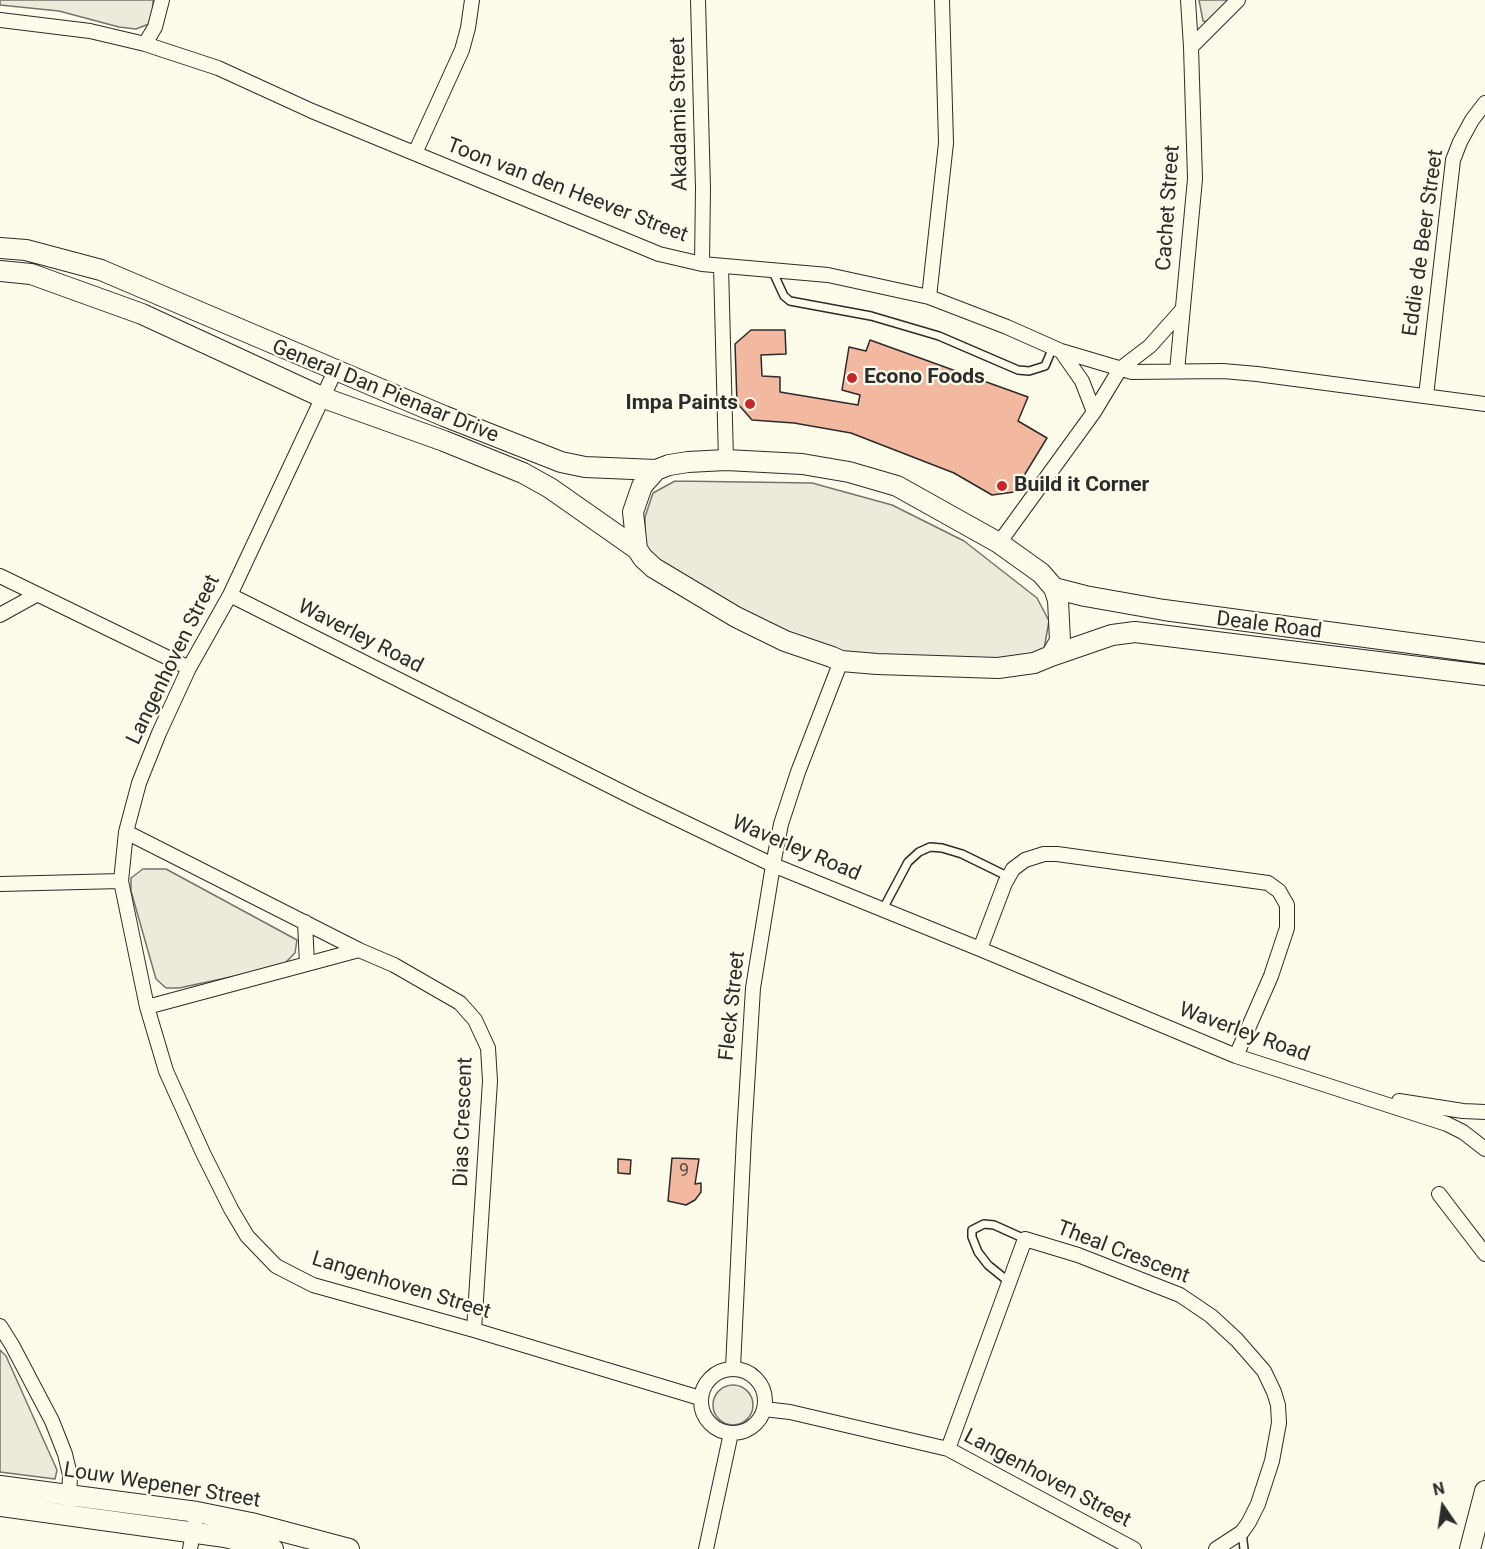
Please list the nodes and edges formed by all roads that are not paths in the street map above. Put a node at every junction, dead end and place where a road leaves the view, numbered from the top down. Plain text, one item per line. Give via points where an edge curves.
1 (162, 0) edge
2 (472, 0) edge
3 (698, 0) edge
4 (942, 0) edge
5 (1188, 0) edge
6 (1238, 0) edge
7 (0, 20) edge
8 (145, 45) junction
9 (1191, 47) junction
10 (1485, 103) edge
11 (415, 153) junction
12 (0, 248) edge
13 (702, 264) junction
14 (721, 266) junction
15 (101, 270) junction
16 (772, 270) junction
17 (0, 271) edge
18 (90, 295) junction
19 (929, 297) junction
20 (1182, 310) junction
21 (1057, 349) junction
22 (336, 369) junction
23 (1120, 369) junction
24 (1177, 371) junction
25 (1425, 396) junction
26 (324, 398) junction
27 (1485, 404) edge
28 (1094, 412) junction
29 (726, 460) junction
30 (656, 471) junction
31 (999, 543) junction
32 (637, 549) junction
33 (0, 576) edge
34 (1054, 588) junction
35 (36, 595) junction
36 (230, 595) junction
37 (0, 615) edge
38 (1485, 654) edge
39 (1051, 656) junction
40 (841, 661) junction
41 (189, 668) junction
42 (1485, 675) edge
43 (126, 832) junction
44 (772, 865) junction
45 (1009, 877) junction
46 (121, 881) junction
47 (0, 884) edge
48 (883, 909) junction
49 (305, 922) junction
50 (980, 949) junction
51 (359, 950) junction
52 (307, 964) junction
53 (147, 1007) junction
54 (1236, 1056) junction
55 (1365, 1096) junction
56 (1485, 1112) edge
57 (1485, 1149) edge
58 (1439, 1194) dead end
59 (1024, 1239) junction
60 (1485, 1254) edge
61 (1009, 1282) junction
62 (0, 1326) edge
63 (474, 1330) junction
64 (733, 1368) junction
65 (700, 1398) junction
66 (764, 1409) junction
67 (731, 1433) junction
68 (948, 1449) junction
69 (0, 1486) edge
70 (1485, 1491) edge
71 (70, 1494) junction
72 (0, 1506) edge
73 (197, 1512) junction
74 (69, 1515) junction
75 (1242, 1532) junction
76 (191, 1541) edge
77 (1473, 1548) edge
78 (273, 1549) edge
79 (349, 1549) edge
80 (706, 1549) edge
81 (1134, 1549) edge
82 (1216, 1549) edge
83 (1244, 1549) edge

1 - 8 street
2 - 11 street via 462,50
3 - 13 street, Akadamie Street
4 - 19 street via 946,143
5 - 9 street, Cachet Street
6 - 9 street
7 - 8 street, Toon van den Heever Street via 90,31
8 - 11 street, Toon van den Heever Street via 218,68
9 - 20 street, Cachet Street via 1195,179
10 - 25 street, Eddie de Beer Street via 1472,120 1453,160
11 - 13 street, Toon van den Heever Street via 659,254
12 - 15 street, General Dan Pienaar Drive via 26,250
13 - 14 street, Toon van den Heever Street
14 - 16 street, Toon van den Heever Street
14 - 29 street
15 - 18 street
15 - 22 street, General Dan Pienaar Drive
16 - 19 street, Toon van den Heever Street via 828,275
16 - 21 lane via 790,301 872,316 939,336 1018,370 1045,366
17 - 18 street, General Dan Pienaar Drive via 31,274
18 - 26 street, General Dan Pienaar Drive via 142,314
19 - 21 street, Toon van den Heever Street
20 - 23 street via 1150,346
20 - 24 street, Cachet Street
21 - 23 street, Toon van den Heever Street
21 - 28 street via 1082,381
22 - 26 street, Langenhoven Street
22 - 30 street, General Dan Pienaar Drive via 561,462 585,468
23 - 24 street, Toon van den Heever Street
23 - 28 street
24 - 25 street, Toon van den Heever Street via 1257,374
25 - 27 street, Toon van den Heever Street
26 - 32 street, General Dan Pienaar Drive via 523,473
26 - 36 street, Langenhoven Street
28 - 31 street
29 - 30 street, General Dan Pienaar Drive via 688,462
29 - 31 street, General Dan Pienaar Drive via 802,464 897,486
30 - 32 street via 642,486 633,512
31 - 34 street via 1041,573
32 - 40 street, General Dan Pienaar Drive via 654,568 736,617 785,641
33 - 35 street
34 - 38 street, Deale Road via 1164,610
34 - 39 street via 1060,641
35 - 37 street
35 - 41 street
36 - 41 street, Langenhoven Street
36 - 44 street, Waverley Road
39 - 40 street, Deale Road via 1034,663 998,668
39 - 42 street, Deale Road via 1112,635 1135,632
40 - 44 street, Fleck Street via 798,772
41 - 43 street, Langenhoven Street via 139,783
43 - 46 street, Langenhoven Street
43 - 49 street, Dias Crescent
44 - 48 street, Waverley Road
44 - 64 street, Fleck Street via 753,988
45 - 48 lane via 962,854 930,847 908,862
45 - 50 street
45 - 54 street via 1024,860 1057,854 1253,879 1279,891 1287,905 1287,928
46 - 47 street
46 - 53 street, Langenhoven Street
48 - 50 street, Waverley Road
49 - 51 street, Dias Crescent
49 - 52 street
50 - 54 street, Waverley Road
51 - 52 street
51 - 63 street, Dias Crescent via 460,1003 475,1020 488,1048 490,1081
52 - 53 street
53 - 63 street, Langenhoven Street via 166,1071 203,1153 247,1236 263,1254 276,1266 313,1285
54 - 55 street, Waverley Road
55 - 56 street, Waverley Road
55 - 57 street, Waverley Road via 1447,1124
58 - 60 street
59 - 61 street, Theal Crescent
59 - 61 lane, Theal Crescent via 994,1225 984,1224 972,1230 978,1252
59 - 75 street, Theal Crescent via 1180,1295 1211,1316 1264,1371 1278,1406 1279,1424 1258,1504
61 - 68 street, Theal Crescent
62 - 71 street via 52,1421 65,1454
63 - 65 street, Langenhoven Street
64 - 65 street via 709,1378
64 - 66 street via 744,1370 761,1384
65 - 67 street via 710,1424
66 - 67 street via 751,1427
66 - 68 street, Langenhoven Street
67 - 80 street
68 - 81 street, Langenhoven Street
69 - 71 street, Louw Wepener Street
70 - 77 street
71 - 73 street, Louw Wepener Street
71 - 74 street
72 - 74 street, Louw Wepener Street
73 - 76 street
73 - 79 street, Louw Wepener Street
74 - 76 street, Louw Wepener Street
75 - 82 street, Theal Crescent
75 - 83 lane
76 - 78 street, Louw Wepener Street via 225,1537

